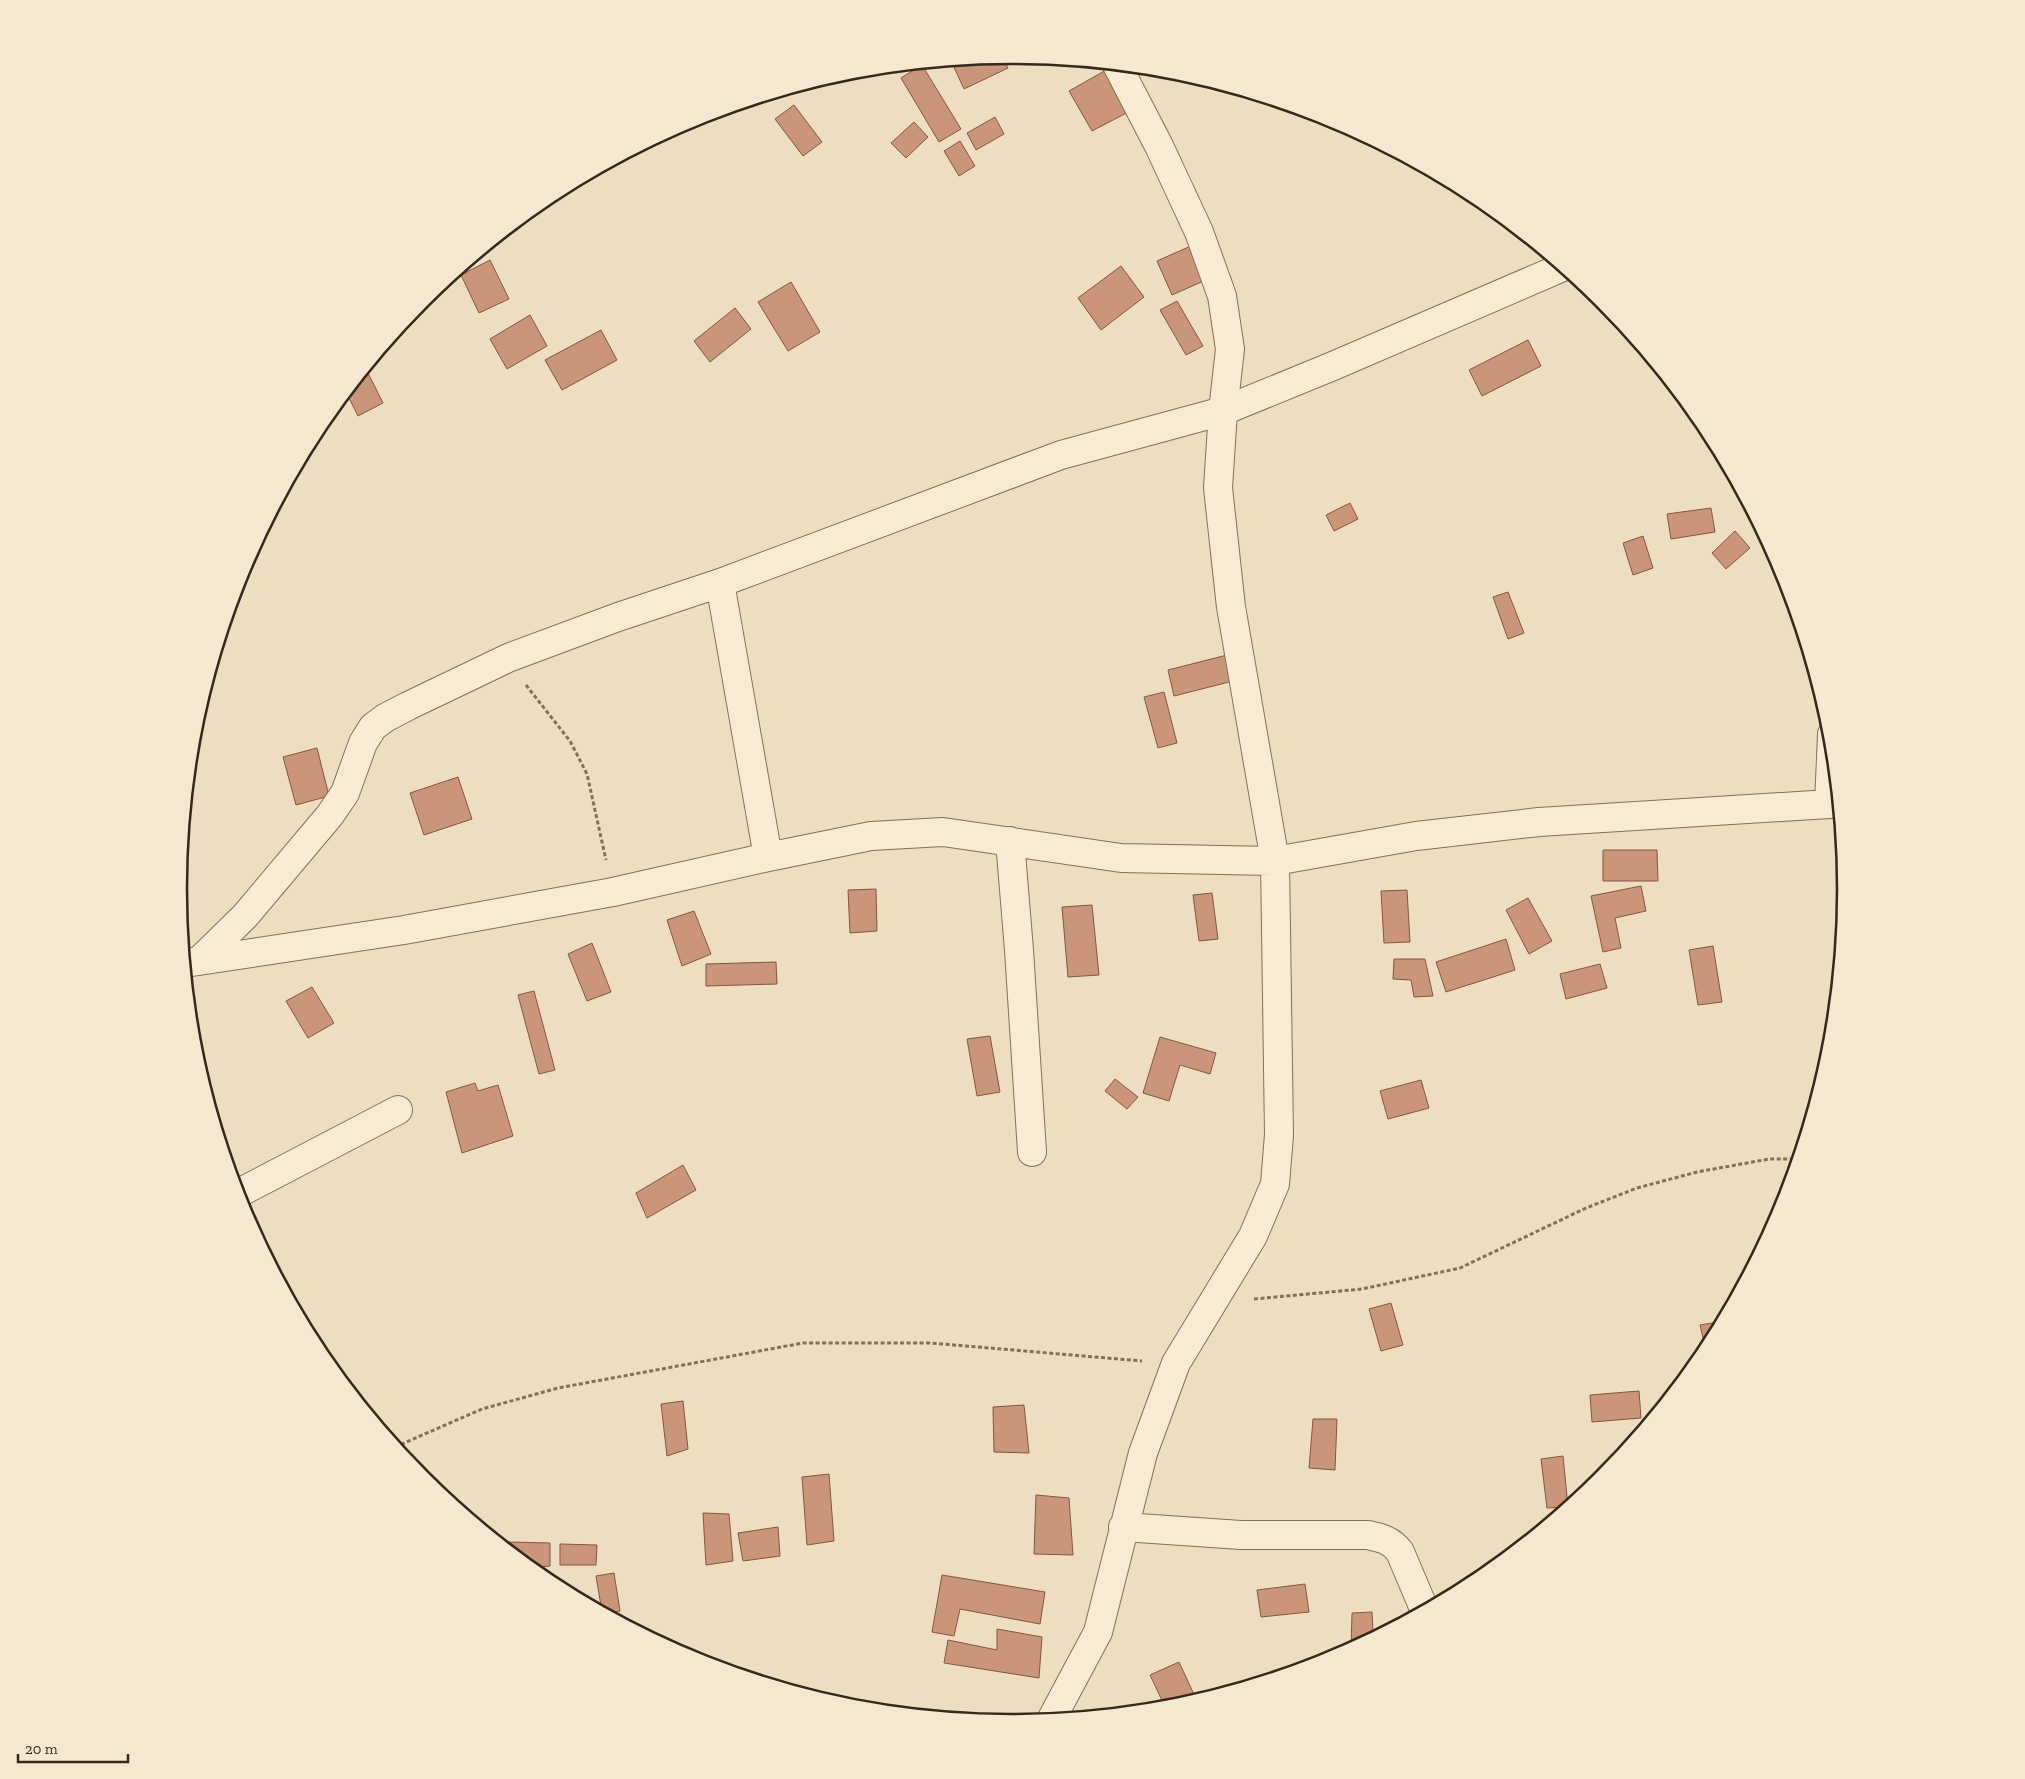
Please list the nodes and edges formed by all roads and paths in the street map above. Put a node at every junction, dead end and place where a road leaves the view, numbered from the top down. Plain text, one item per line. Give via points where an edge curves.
1 (1120, 71) edge
2 (1557, 269) edge
3 (1223, 412) junction
4 (720, 583) junction
5 (508, 658) junction
6 (1833, 803) edge
7 (1010, 842) junction
8 (768, 857) junction
9 (1274, 861) junction
10 (613, 892) junction
11 (192, 962) edge
12 (398, 1110) dead end
13 (1032, 1152) dead end
14 (1792, 1160) edge
15 (244, 1190) edge
16 (1214, 1303) junction
17 (1176, 1363) junction
18 (402, 1444) edge
19 (1123, 1527) junction
20 (1422, 1607) edge
21 (1054, 1713) edge

1 - 3 street via 1199,232 1222,296 1230,349
2 - 3 street
3 - 4 street via 1061,455
3 - 9 street via 1218,488 1231,607
4 - 5 street
4 - 8 street
5 - 10 path via 570,741 587,774
5 - 11 street via 408,706 374,727 363,743 345,793 330,815 245,916
6 - 9 street via 1539,822 1416,836
7 - 8 street via 943,832 871,836
7 - 9 street via 1121,858
7 - 13 street
8 - 10 street
9 - 16 street via 1279,1134 1275,1184 1253,1236
10 - 11 street via 404,930
12 - 15 street
14 - 16 path via 1769,1159 1697,1172 1637,1188 1586,1208 1460,1268 1362,1288
16 - 17 street
17 - 18 path via 931,1343 803,1343 558,1388 482,1409
17 - 19 street via 1143,1453
19 - 20 street via 1242,1534 1368,1535 1385,1539 1400,1552
19 - 21 street via 1098,1632

